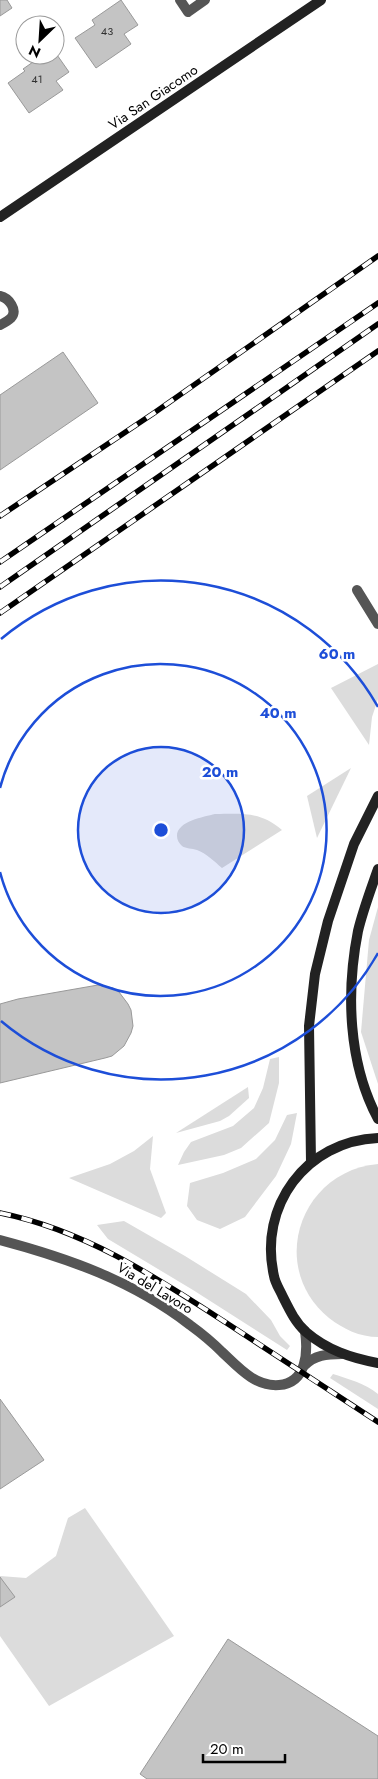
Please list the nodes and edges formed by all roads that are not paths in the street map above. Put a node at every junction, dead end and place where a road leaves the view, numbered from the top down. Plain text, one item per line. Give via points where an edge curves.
1 (180, 0) edge
2 (205, 0) edge
3 (321, 0) edge
4 (0, 217) edge
5 (0, 296) edge
6 (0, 325) edge
7 (357, 590) dead end
8 (378, 624) edge
9 (378, 796) edge
10 (378, 869) edge
11 (378, 1119) edge
12 (378, 1138) edge
13 (311, 1162) junction
14 (0, 1240) edge
15 (305, 1331) junction
16 (342, 1354) junction
17 (378, 1363) edge
18 (303, 1367) junction

1 - 2 street via 188,12
3 - 4 main road, Via San Giacomo
5 - 6 street via 9,301 14,313
7 - 8 street
9 - 13 main road via 354,844 328,921 315,974 309,1026
10 - 11 main road via 359,929 352,1000 358,1066
12 - 13 main road, Via del Lavoro via 343,1144
13 - 15 main road, Via del Lavoro via 279,1206 272,1224 270,1258 274,1278 291,1314
14 - 18 street, Via del Lavoro via 42,1251 126,1284 190,1325 249,1377 262,1383 290,1383
15 - 16 main road, Via del Lavoro
15 - 18 street
16 - 17 main road, Via del Lavoro
16 - 18 street, Via del Lavoro via 310,1358

